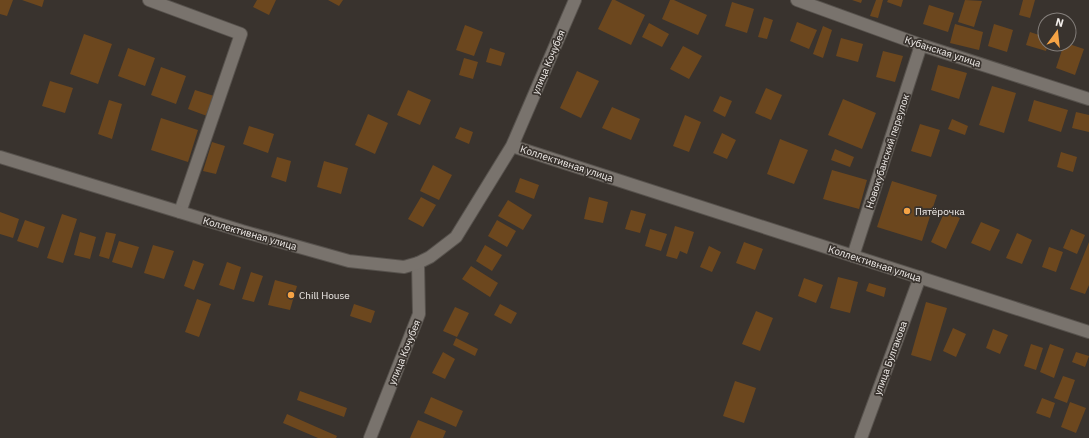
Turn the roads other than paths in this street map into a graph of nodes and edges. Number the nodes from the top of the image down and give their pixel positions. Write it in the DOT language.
graph roads {
  1 [pos="149,0"];
  2 [pos="575,0"];
  3 [pos="798,0"];
  4 [pos="921,45"];
  5 [pos="1089,99"];
  6 [pos="512,146"];
  7 [pos="0,158"];
  8 [pos="180,212"];
  9 [pos="853,256"];
  10 [pos="418,263"];
  11 [pos="920,277"];
  12 [pos="1089,332"];
  13 [pos="370,438"];
  14 [pos="861,438"];
  1 -- 8 [label="street"];
  2 -- 6 [label="street, улица Кочубея"];
  3 -- 4 [label="street, Кубанская улица"];
  4 -- 5 [label="street, Кубанская улица"];
  4 -- 9 [label="street, Новокубанский переулок"];
  6 -- 9 [label="street, Коллективная улица"];
  6 -- 10 [label="street, Коллективная улица"];
  7 -- 8 [label="street, Коллективная улица"];
  8 -- 10 [label="street, Коллективная улица"];
  9 -- 11 [label="street, Коллективная улица"];
  10 -- 13 [label="street, улица Кочубея"];
  11 -- 12 [label="street, Коллективная улица"];
  11 -- 14 [label="street, улица Булгакова"];
}
